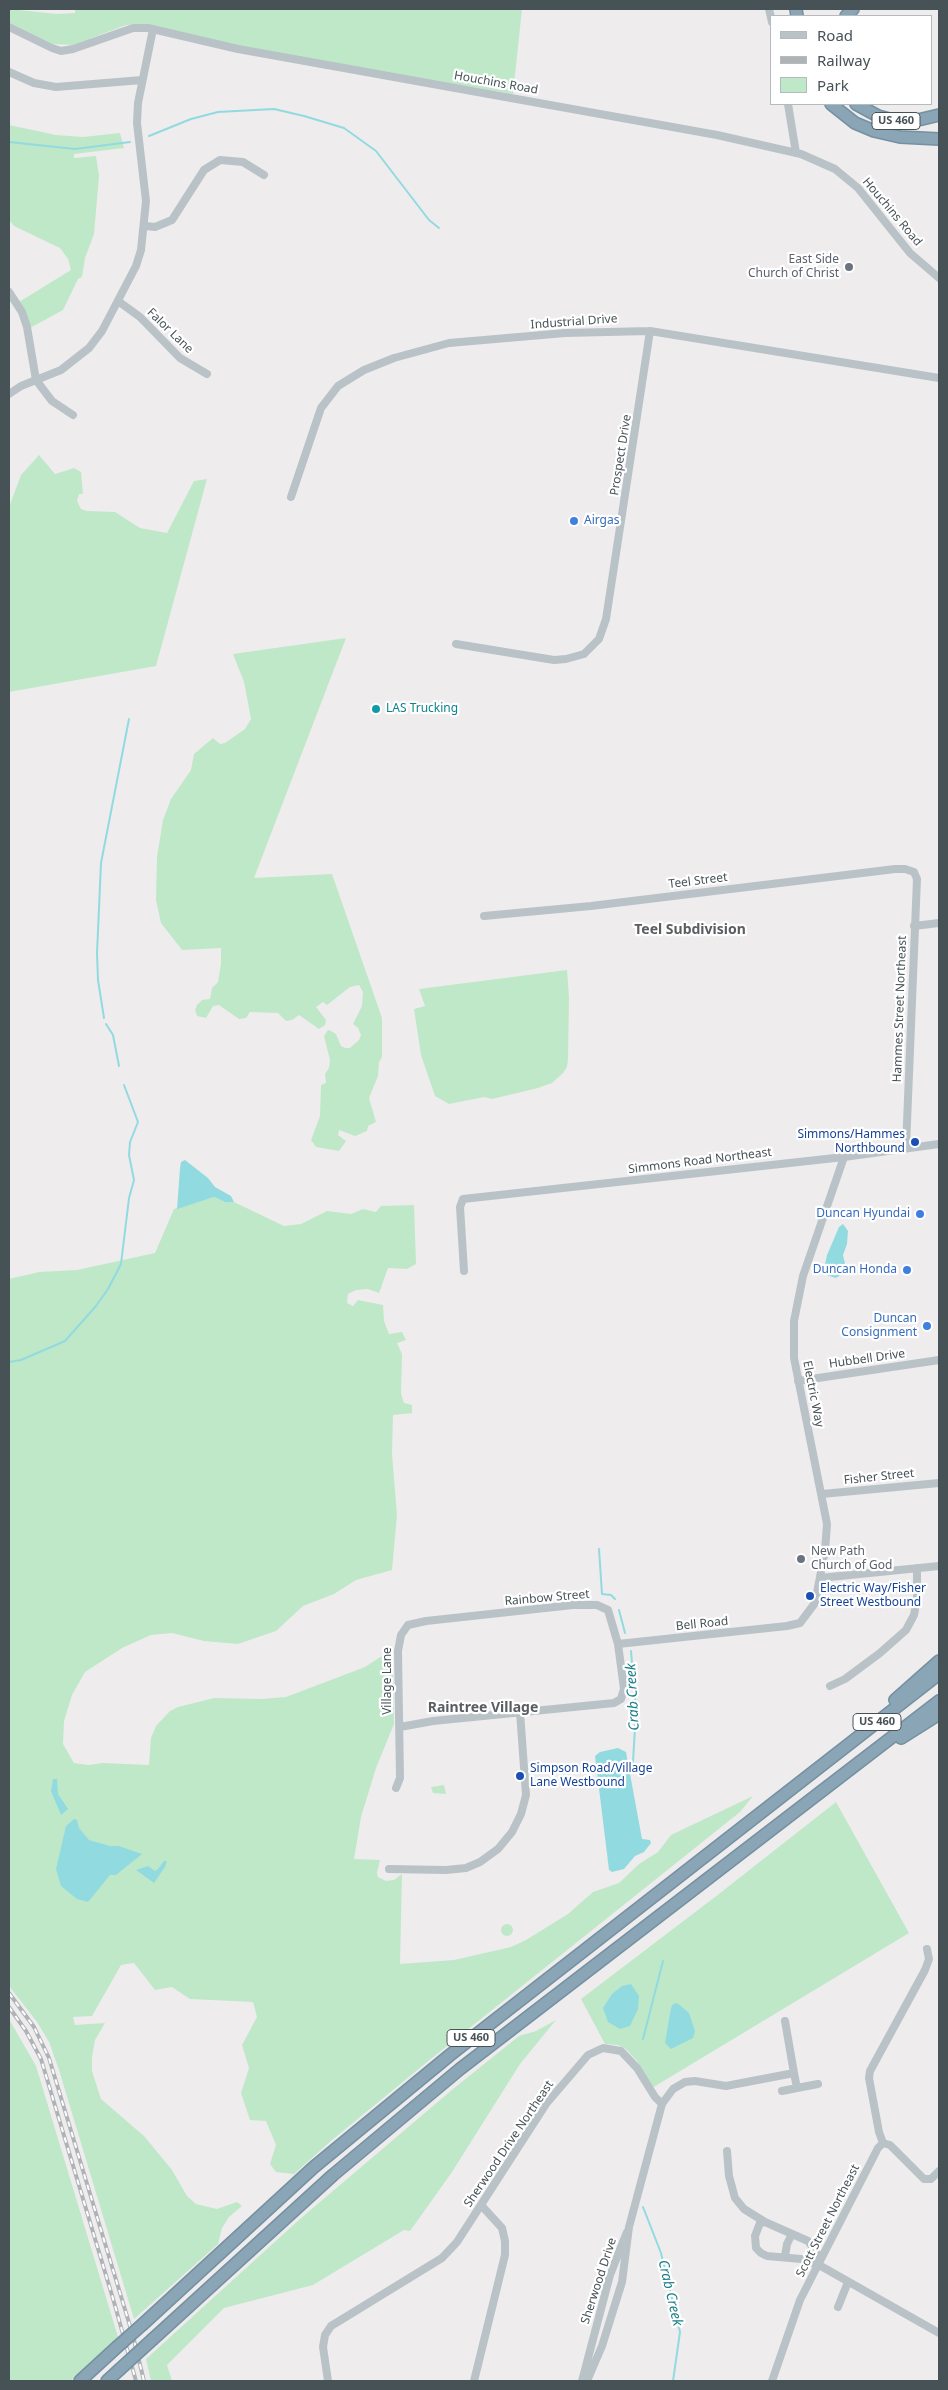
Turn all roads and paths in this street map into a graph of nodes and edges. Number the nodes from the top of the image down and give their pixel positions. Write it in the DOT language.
graph roads {
  1 [pos="9,27"];
  2 [pos="153,29"];
  3 [pos="9,72"];
  4 [pos="142,80"];
  5 [pos="788,105"];
  6 [pos="832,105"];
  7 [pos="858,105"];
  8 [pos="939,115"];
  9 [pos="939,139"];
  10 [pos="796,153"];
  11 [pos="264,175"];
  12 [pos="144,226"];
  13 [pos="939,278"];
  14 [pos="9,292"];
  15 [pos="118,300"];
  16 [pos="650,331"];
  17 [pos="207,374"];
  18 [pos="939,378"];
  19 [pos="36,380"];
  20 [pos="9,394"];
  21 [pos="73,415"];
  22 [pos="291,497"];
  23 [pos="456,644"];
  24 [pos="914,872"];
  25 [pos="484,916"];
  26 [pos="939,924"];
  27 [pos="914,926"];
  28 [pos="939,1144"];
  29 [pos="906,1147"];
  30 [pos="844,1157"];
  31 [pos="464,1271"];
  32 [pos="939,1360"];
  33 [pos="798,1380"];
  34 [pos="939,1482"];
  35 [pos="822,1494"];
  36 [pos="939,1566"];
  37 [pos="917,1568"];
  38 [pos="820,1578"];
  39 [pos="426,1621"];
  40 [pos="787,1626"];
  41 [pos="618,1644"];
  42 [pos="939,1661"];
  43 [pos="939,1674"];
  44 [pos="830,1686"];
  45 [pos="621,1699"];
  46 [pos="939,1701"];
  47 [pos="520,1712"];
  48 [pos="939,1714"];
  49 [pos="400,1727"];
  50 [pos="815,1770"];
  51 [pos="396,1788"];
  52 [pos="822,1790"];
  53 [pos="389,1869"];
  54 [pos="927,1949"];
  55 [pos="785,2021"];
  56 [pos="794,2074"];
  57 [pos="818,2084"];
  58 [pos="797,2088"];
  59 [pos="782,2091"];
  60 [pos="662,2104"];
  61 [pos="883,2143"];
  62 [pos="727,2151"];
  63 [pos="939,2171"];
  64 [pos="481,2205"];
  65 [pos="765,2222"];
  66 [pos="629,2228"];
  67 [pos="792,2234"];
  68 [pos="813,2247"];
  69 [pos="785,2256"];
  70 [pos="805,2261"];
  71 [pos="819,2265"];
  72 [pos="848,2282"];
  73 [pos="838,2307"];
  74 [pos="939,2333"];
  75 [pos="80,2381"];
  76 [pos="107,2381"];
  77 [pos="328,2381"];
  78 [pos="474,2381"];
  79 [pos="582,2381"];
  80 [pos="587,2381"];
  81 [pos="772,2381"];
  1 -- 2 [label="street, Houchins Road"];
  2 -- 4 [label="street"];
  2 -- 10 [label="street, Houchins Road"];
  3 -- 4 [label="street"];
  4 -- 12 [label="street"];
  5 -- 10 [label="street"];
  6 -- 9 [label="highway"];
  7 -- 8 [label="highway, US 460"];
  10 -- 13 [label="street, Houchins Road"];
  11 -- 12 [label="street"];
  12 -- 15 [label="street"];
  14 -- 19 [label="street"];
  15 -- 17 [label="street, Falor Lane"];
  15 -- 19 [label="street"];
  16 -- 18 [label="street, Industrial Drive"];
  16 -- 22 [label="street, Industrial Drive"];
  16 -- 23 [label="street, Prospect Drive"];
  19 -- 20 [label="street"];
  19 -- 21 [label="street"];
  24 -- 25 [label="street, Teel Street"];
  24 -- 27 [label="street, Hammes Street Northeast"];
  26 -- 27 [label="street"];
  27 -- 29 [label="street, Hammes Street Northeast"];
  28 -- 29 [label="street, Simmons Road Northeast"];
  29 -- 30 [label="street, Simmons Road Northeast"];
  30 -- 31 [label="street, Simmons Road Northeast"];
  30 -- 33 [label="street, Electric Way"];
  32 -- 33 [label="street, Hubbell Drive"];
  33 -- 35 [label="street, Electric Way"];
  34 -- 35 [label="street, Fisher Street"];
  35 -- 38 [label="street, Electric Way"];
  36 -- 37 [label="street"];
  37 -- 38 [label="street"];
  37 -- 44 [label="street"];
  38 -- 40 [label="street, Electric Way"];
  39 -- 41 [label="street, Rainbow Street"];
  39 -- 49 [label="street, Village Lane"];
  40 -- 41 [label="street, Bell Road"];
  41 -- 45 [label="street, Rainbow Street"];
  42 -- 50 [label="highway"];
  43 -- 50 [label="highway, US 460"];
  45 -- 47 [label="street, Village Lane"];
  46 -- 52 [label="highway, US 460"];
  47 -- 49 [label="street, Village Lane"];
  47 -- 53 [label="street"];
  48 -- 52 [label="highway"];
  49 -- 51 [label="street, Village Lane"];
  50 -- 75 [label="highway, US 460, bridge"];
  52 -- 76 [label="highway, US 460, bridge"];
  54 -- 61 [label="street"];
  55 -- 56 [label="street"];
  56 -- 58 [label="street"];
  56 -- 60 [label="street"];
  57 -- 58 [label="street"];
  58 -- 59 [label="street"];
  60 -- 64 [label="street, Sherwood Drive Northeast"];
  60 -- 66 [label="street"];
  61 -- 63 [label="street"];
  61 -- 71 [label="street, Scott Street Northeast"];
  62 -- 65 [label="street"];
  64 -- 77 [label="street, Sherwood Drive Northeast"];
  64 -- 78 [label="street"];
  65 -- 67 [label="street"];
  65 -- 69 [label="street"];
  66 -- 79 [label="street, Sherwood Drive"];
  66 -- 80 [label="street, Sherwood Drive"];
  67 -- 68 [label="street"];
  67 -- 69 [label="street"];
  68 -- 70 [label="street"];
  68 -- 71 [label="street"];
  69 -- 70 [label="street"];
  70 -- 71 [label="street"];
  71 -- 72 [label="street"];
  71 -- 81 [label="street, Scott Street Northeast"];
  72 -- 73 [label="street"];
  72 -- 74 [label="street"];
}
